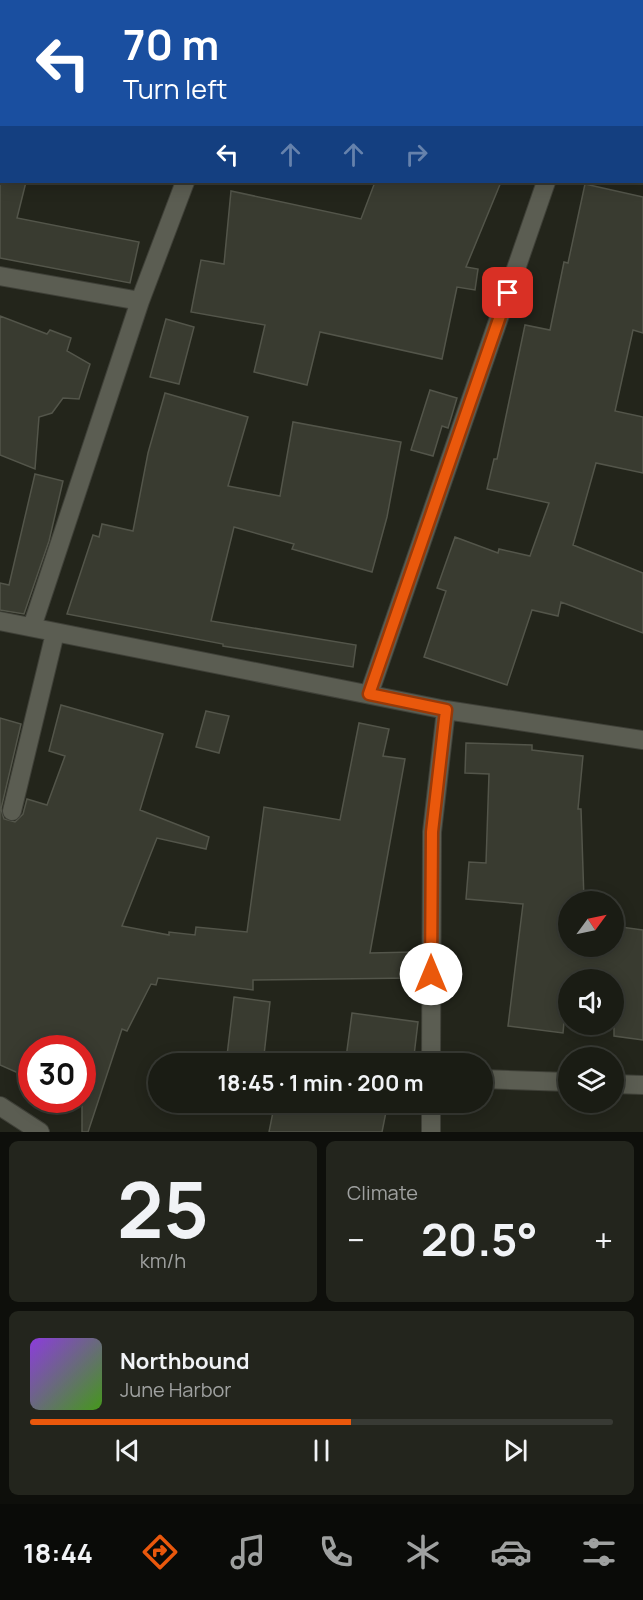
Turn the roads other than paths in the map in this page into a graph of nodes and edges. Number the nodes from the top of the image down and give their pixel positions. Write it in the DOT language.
graph roads {
  1 [pos="185,183"];
  2 [pos="546,183"];
  3 [pos="0,276"];
  4 [pos="140,302"];
  5 [pos="0,621"];
  6 [pos="32,627"];
  7 [pos="55,633"];
  8 [pos="369,694"];
  9 [pos="446,710"];
  10 [pos="643,740"];
  11 [pos="12,811"];
  12 [pos="430,1053"];
  13 [pos="493,1079"];
  14 [pos="558,1082"];
  15 [pos="624,1084"];
  16 [pos="643,1085"];
  17 [pos="0,1106"];
  18 [pos="431,1113"];
  19 [pos="40,1132"];
  20 [pos="431,1132"];
  1 -- 4 [label="street"];
  2 -- 8 [label="street"];
  3 -- 4 [label="street"];
  4 -- 6 [label="street"];
  5 -- 6 [label="street"];
  6 -- 7 [label="street"];
  7 -- 8 [label="street"];
  7 -- 11 [label="street"];
  8 -- 9 [label="street"];
  9 -- 10 [label="street"];
  9 -- 12 [label="street"];
  13 -- 14 [label="street"];
  15 -- 16 [label="street"];
  17 -- 19 [label="street"];
  18 -- 20 [label="street"];
}
